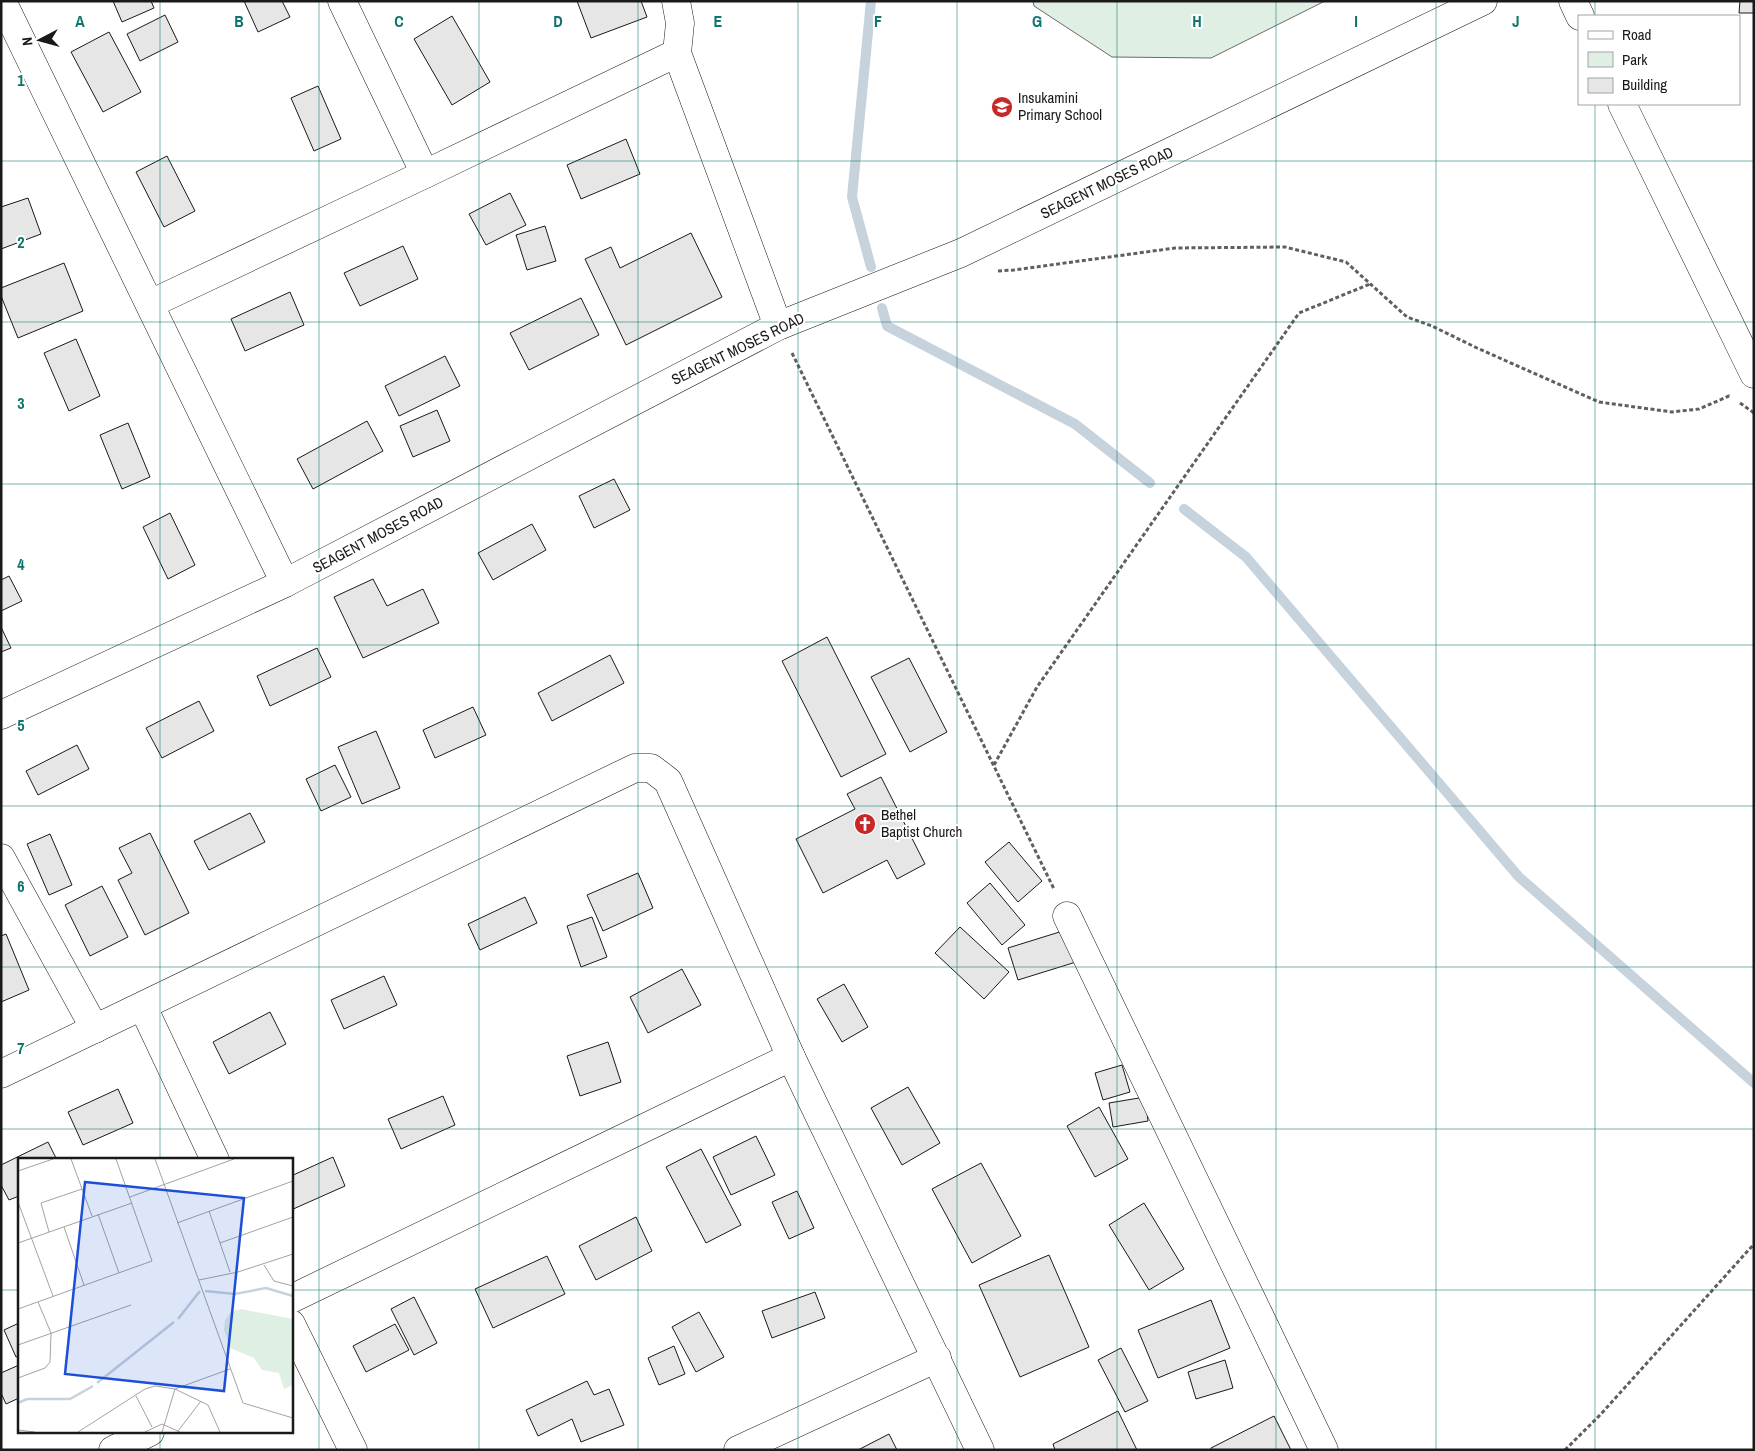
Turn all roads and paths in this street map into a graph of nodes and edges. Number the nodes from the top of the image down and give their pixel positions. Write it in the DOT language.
graph roads {
  1 [pos="2,1"];
  2 [pos="342,1"];
  3 [pos="676,1"];
  4 [pos="1483,1"];
  5 [pos="1572,1"];
  6 [pos="1579,15"];
  7 [pos="677,53"];
  8 [pos="1622,105"];
  9 [pos="425,174"];
  10 [pos="961,254"];
  11 [pos="1370,284"];
  12 [pos="150,304"];
  13 [pos="778,326"];
  14 [pos="1754,374"];
  15 [pos="1754,413"];
  16 [pos="285,583"];
  17 [pos="1,715"];
  18 [pos="994,766"];
  19 [pos="1,858"];
  20 [pos="1067,916"];
  21 [pos="143,1007"];
  22 [pos="94,1029"];
  23 [pos="791,1057"];
  24 [pos="1,1074"];
  25 [pos="214,1158"];
  26 [pos="1754,1244"];
  27 [pos="292,1299"];
  28 [pos="292,1329"];
  29 [pos="937,1358"];
  30 [pos="299,1362"];
  31 [pos="146,1434"];
  32 [pos="113,1450"];
  33 [pos="353,1450"];
  34 [pos="738,1450"];
  35 [pos="980,1450"];
  36 [pos="1324,1450"];
  37 [pos="1565,1450"];
  1 -- 12 [label="street"];
  2 -- 9 [label="street"];
  3 -- 7 [label="street"];
  4 -- 10 [label="street, SEAGENT MOSES ROAD"];
  5 -- 6 [label="street"];
  7 -- 9 [label="street"];
  7 -- 13 [label="street"];
  8 -- 14 [label="street"];
  9 -- 12 [label="street"];
  10 -- 11 [label="path"];
  10 -- 13 [label="street, SEAGENT MOSES ROAD"];
  11 -- 15 [label="path"];
  11 -- 18 [label="path"];
  12 -- 16 [label="street"];
  13 -- 16 [label="street, SEAGENT MOSES ROAD"];
  13 -- 18 [label="path"];
  16 -- 17 [label="street, SEAGENT MOSES ROAD"];
  18 -- 20 [label="path"];
  19 -- 22 [label="street"];
  20 -- 36 [label="street"];
  21 -- 22 [label="street"];
  21 -- 23 [label="street"];
  21 -- 25 [label="street"];
  22 -- 24 [label="street"];
  23 -- 27 [label="street"];
  23 -- 29 [label="street"];
  26 -- 37 [label="path"];
  28 -- 30 [label="street"];
  29 -- 34 [label="street"];
  29 -- 35 [label="street"];
  30 -- 33 [label="street"];
  31 -- 32 [label="street"];
}
